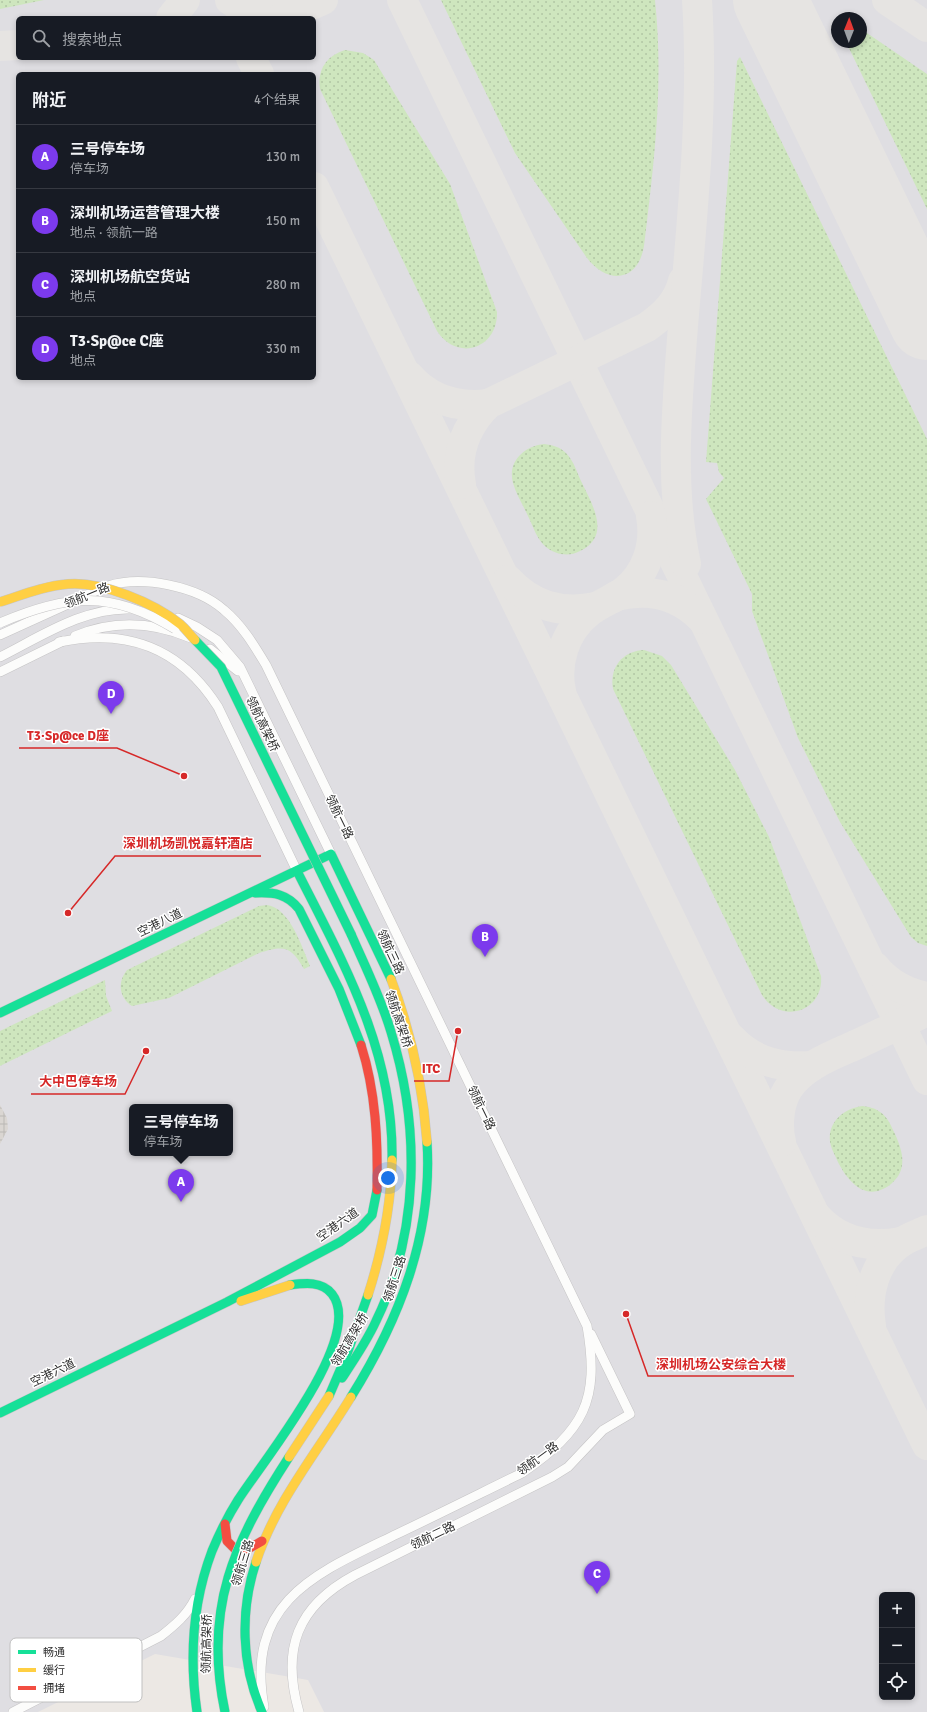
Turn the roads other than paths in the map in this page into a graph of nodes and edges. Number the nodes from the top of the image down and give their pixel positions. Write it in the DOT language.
graph roads {
  1 [pos="0,602"];
  2 [pos="0,623"];
  3 [pos="0,635"];
  4 [pos="59,642"];
  5 [pos="0,657"];
  6 [pos="221,667"];
  7 [pos="0,672"];
  8 [pos="254,693"];
  9 [pos="331,854"];
  10 [pos="297,870"];
  11 [pos="248,894"];
  12 [pos="0,1013"];
  13 [pos="223,1305"];
  14 [pos="586,1326"];
  15 [pos="311,1391"];
  16 [pos="329,1396"];
  17 [pos="303,1403"];
  18 [pos="344,1409"];
  19 [pos="0,1412"];
  20 [pos="336,1421"];
  21 [pos="225,1523"];
  22 [pos="263,1541"];
  23 [pos="197,1596"];
  24 [pos="142,1646"];
  25 [pos="294,1695"];
  26 [pos="32,1702"];
  27 [pos="13,1712"];
  28 [pos="197,1712"];
  29 [pos="225,1712"];
  30 [pos="262,1712"];
  31 [pos="265,1712"];
  32 [pos="299,1712"];
  33 [pos="306,1712"];
  1 -- 6 [label="main road, 领航高架桥, bridge"];
  2 -- 6 [label="street, bridge"];
  3 -- 14 [label="street, 领航一路"];
  4 -- 7 [label="street"];
  4 -- 8 [label="street"];
  4 -- 10 [label="street"];
  5 -- 8 [label="street"];
  6 -- 16 [label="main road, 领航高架桥, bridge"];
  8 -- 9 [label="street"];
  9 -- 10 [label="main road, 空港八道"];
  9 -- 18 [label="main road, 领航三路"];
  10 -- 11 [label="main road, 空港八道"];
  10 -- 16 [label="main road"];
  11 -- 12 [label="main road, 空港八道"];
  11 -- 13 [label="main road, 空港六道"];
  13 -- 15 [label="main road"];
  13 -- 19 [label="main road, 空港六道"];
  14 -- 25 [label="street, 领航二路"];
  14 -- 31 [label="street, 领航一路"];
  15 -- 17 [label="main road"];
  15 -- 18 [label="main road"];
  16 -- 29 [label="main road, 领航高架桥, bridge"];
  17 -- 20 [label="main road"];
  17 -- 21 [label="main road"];
  18 -- 20 [label="main road, 领航三路"];
  20 -- 22 [label="main road, 领航三路"];
  21 -- 22 [label="main road"];
  21 -- 23 [label="main road"];
  22 -- 30 [label="main road, 领航三路"];
  23 -- 24 [label="street"];
  23 -- 28 [label="main road"];
  25 -- 32 [label="street, 领航二路"];
  25 -- 33 [label="street, 领航二路"];
  26 -- 27 [label="street"];
}
